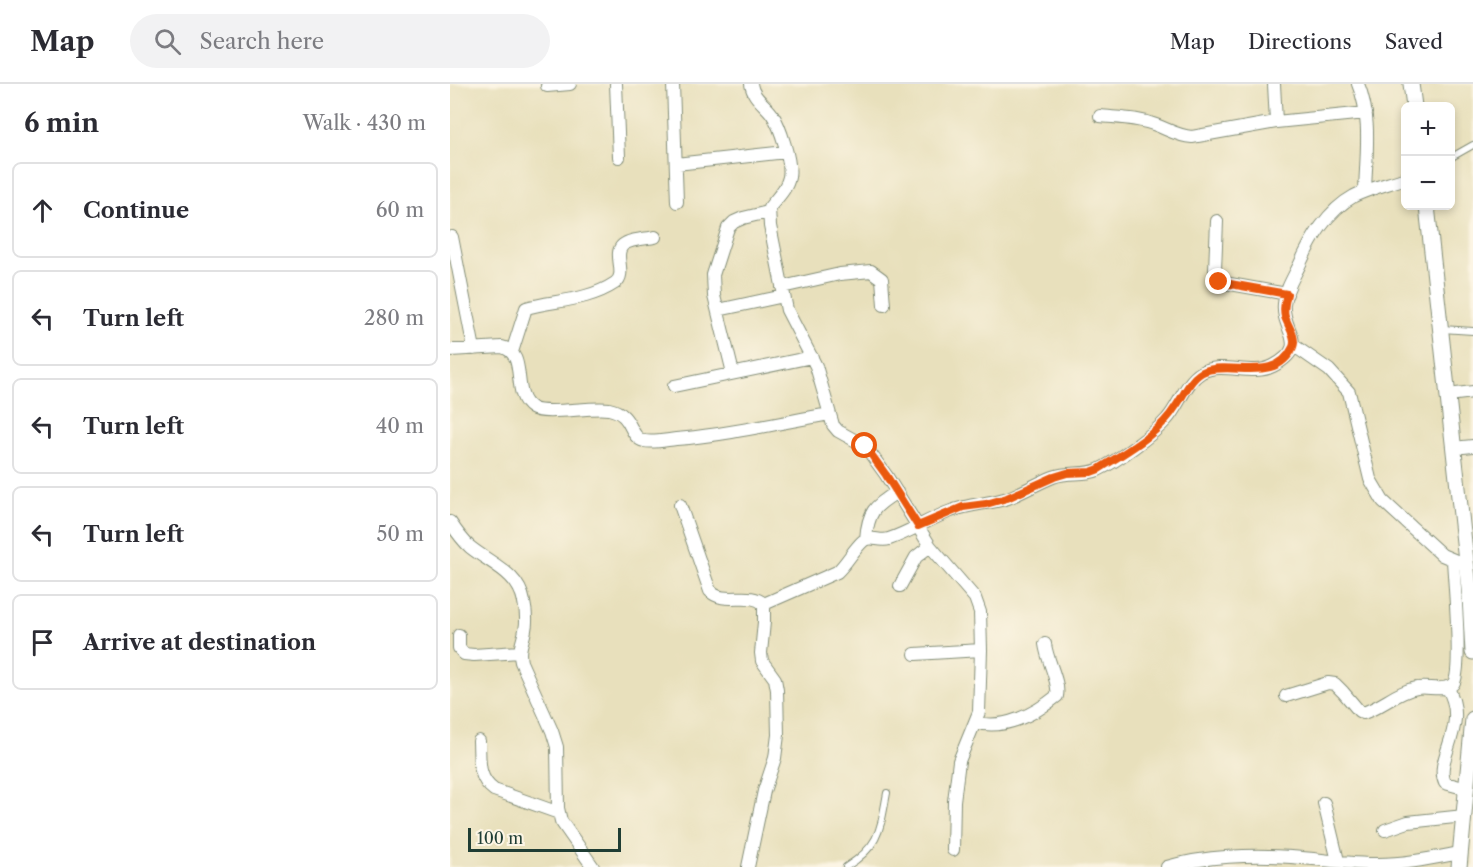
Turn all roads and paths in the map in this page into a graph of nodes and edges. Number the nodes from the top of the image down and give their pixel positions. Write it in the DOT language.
graph roads {
  1 [pos="570,84"];
  2 [pos="616,84"];
  3 [pos="673,84"];
  4 [pos="751,84"];
  5 [pos="1274,84"];
  6 [pos="1359,84"];
  7 [pos="1411,84"];
  8 [pos="547,86"];
  9 [pos="1413,102"];
  10 [pos="1366,113"];
  11 [pos="1100,116"];
  12 [pos="1276,122"];
  13 [pos="1473,146"];
  14 [pos="786,152"];
  15 [pos="1454,156"];
  16 [pos="619,157"];
  17 [pos="676,164"];
  18 [pos="1401,180"];
  19 [pos="1365,192"];
  20 [pos="677,202"];
  21 [pos="1427,210"];
  22 [pos="768,212"];
  23 [pos="1217,221"];
  24 [pos="452,237"];
  25 [pos="655,237"];
  26 [pos="783,292"];
  27 [pos="1287,294"];
  28 [pos="884,305"];
  29 [pos="718,310"];
  30 [pos="1441,329"];
  31 [pos="1473,331"];
  32 [pos="1293,345"];
  33 [pos="474,349"];
  34 [pos="450,350"];
  35 [pos="512,352"];
  36 [pos="812,357"];
  37 [pos="733,373"];
  38 [pos="674,386"];
  39 [pos="1473,392"];
  40 [pos="1448,395"];
  41 [pos="829,414"];
  42 [pos="1473,446"];
  43 [pos="1453,448"];
  44 [pos="897,492"];
  45 [pos="680,505"];
  46 [pos="450,522"];
  47 [pos="918,526"];
  48 [pos="866,539"];
  49 [pos="930,546"];
  50 [pos="1460,563"];
  51 [pos="900,586"];
  52 [pos="1471,597"];
  53 [pos="764,604"];
  54 [pos="459,635"];
  55 [pos="1045,644"];
  56 [pos="981,650"];
  57 [pos="519,652"];
  58 [pos="1473,652"];
  59 [pos="915,654"];
  60 [pos="1447,687"];
  61 [pos="1286,696"];
  62 [pos="1473,719"];
  63 [pos="975,722"];
  64 [pos="1473,738"];
  65 [pos="479,741"];
  66 [pos="1467,789"];
  67 [pos="887,793"];
  68 [pos="1324,803"];
  69 [pos="559,813"];
  70 [pos="1464,816"];
  71 [pos="1385,830"];
  72 [pos="953,850"];
  73 [pos="1460,860"];
  74 [pos="1338,861"];
  75 [pos="593,867"];
  76 [pos="748,867"];
  77 [pos="846,867"];
  78 [pos="1167,867"];
  1 -- 8 [label="street"];
  2 -- 16 [label="street"];
  3 -- 17 [label="street"];
  4 -- 14 [label="street"];
  5 -- 12 [label="street"];
  6 -- 10 [label="street"];
  7 -- 9 [label="street"];
  10 -- 12 [label="street"];
  10 -- 19 [label="street"];
  11 -- 12 [label="street"];
  13 -- 15 [label="lane"];
  14 -- 17 [label="street"];
  14 -- 22 [label="street"];
  17 -- 20 [label="street"];
  18 -- 19 [label="street"];
  19 -- 27 [label="street"];
  21 -- 30 [label="street"];
  22 -- 26 [label="street"];
  22 -- 29 [label="street"];
  23 -- 27 [label="street"];
  24 -- 33 [label="street"];
  25 -- 35 [label="street"];
  26 -- 28 [label="street"];
  26 -- 29 [label="street"];
  26 -- 36 [label="street"];
  27 -- 32 [label="street"];
  29 -- 37 [label="street"];
  30 -- 31 [label="lane"];
  30 -- 40 [label="street"];
  32 -- 47 [label="street"];
  32 -- 50 [label="street"];
  33 -- 34 [label="street"];
  33 -- 35 [label="street"];
  35 -- 41 [label="street"];
  36 -- 37 [label="street"];
  36 -- 41 [label="street"];
  37 -- 38 [label="street"];
  39 -- 40 [label="street"];
  40 -- 43 [label="street"];
  41 -- 44 [label="street"];
  42 -- 43 [label="street"];
  43 -- 50 [label="street"];
  44 -- 47 [label="street"];
  44 -- 48 [label="street"];
  45 -- 53 [label="street"];
  46 -- 57 [label="street"];
  47 -- 48 [label="street"];
  47 -- 49 [label="street"];
  48 -- 53 [label="street"];
  49 -- 51 [label="street"];
  49 -- 56 [label="street"];
  50 -- 52 [label="street"];
  50 -- 60 [label="street"];
  52 -- 58 [label="street"];
  53 -- 76 [label="street"];
  54 -- 57 [label="street"];
  55 -- 63 [label="street"];
  56 -- 59 [label="street"];
  56 -- 63 [label="street"];
  57 -- 69 [label="street"];
  60 -- 61 [label="street"];
  60 -- 66 [label="street"];
  62 -- 64 [label="street"];
  63 -- 72 [label="street"];
  64 -- 66 [label="street"];
  65 -- 69 [label="street"];
  66 -- 70 [label="street"];
  67 -- 77 [label="lane"];
  68 -- 74 [label="street"];
  69 -- 75 [label="street"];
  70 -- 71 [label="street"];
  70 -- 73 [label="street"];
  73 -- 74 [label="street"];
  74 -- 78 [label="street"];
}
